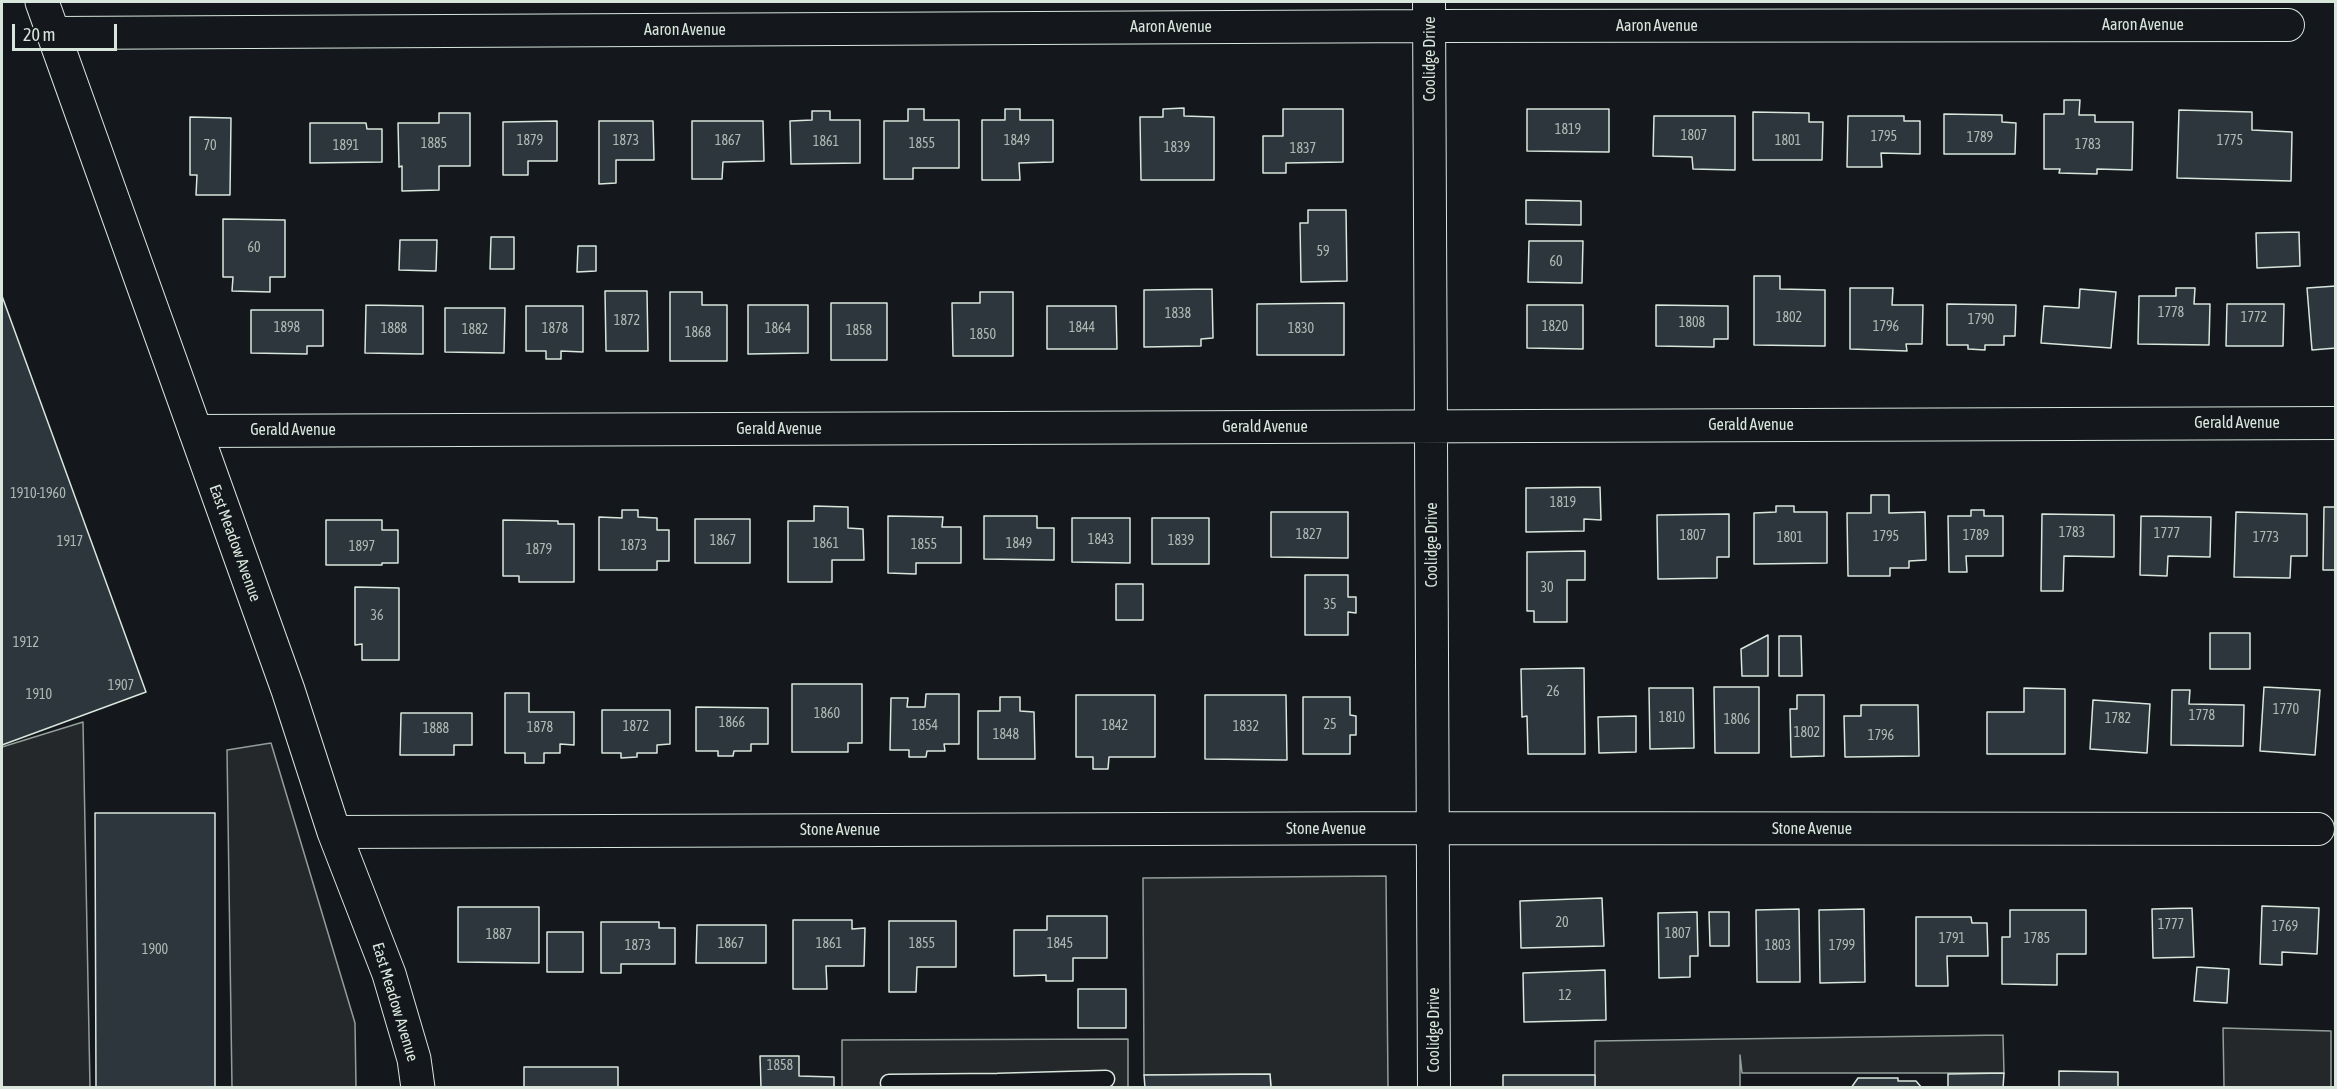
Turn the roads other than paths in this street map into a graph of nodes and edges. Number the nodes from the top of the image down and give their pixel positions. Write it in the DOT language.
graph roads {
  1 [pos="42,2"];
  2 [pos="1429,14"];
  3 [pos="2288,25"];
  4 [pos="54,33"];
  5 [pos="2336,423"];
  6 [pos="1431,427"];
  7 [pos="195,431"];
  8 [pos="1433,828"];
  9 [pos="2318,829"];
  10 [pos="334,832"];
  11 [pos="1106,1079"];
  12 [pos="889,1083"];
  13 [pos="998,1085"];
  14 [pos="418,1088"];
  15 [pos="1434,1088"];
  1 -- 4 [label="street, East Meadow Avenue"];
  2 -- 3 [label="street, Aaron Avenue"];
  2 -- 4 [label="street, Aaron Avenue"];
  2 -- 6 [label="street, Coolidge Drive"];
  4 -- 7 [label="street, East Meadow Avenue"];
  5 -- 6 [label="street, Gerald Avenue"];
  6 -- 7 [label="street, Gerald Avenue"];
  6 -- 8 [label="street, Coolidge Drive"];
  7 -- 10 [label="street, East Meadow Avenue"];
  8 -- 9 [label="street, Stone Avenue"];
  8 -- 10 [label="street, Stone Avenue"];
  8 -- 15 [label="street, Coolidge Drive"];
  10 -- 14 [label="street, East Meadow Avenue"];
  11 -- 13 [label="lane"];
  12 -- 13 [label="lane"];
}
